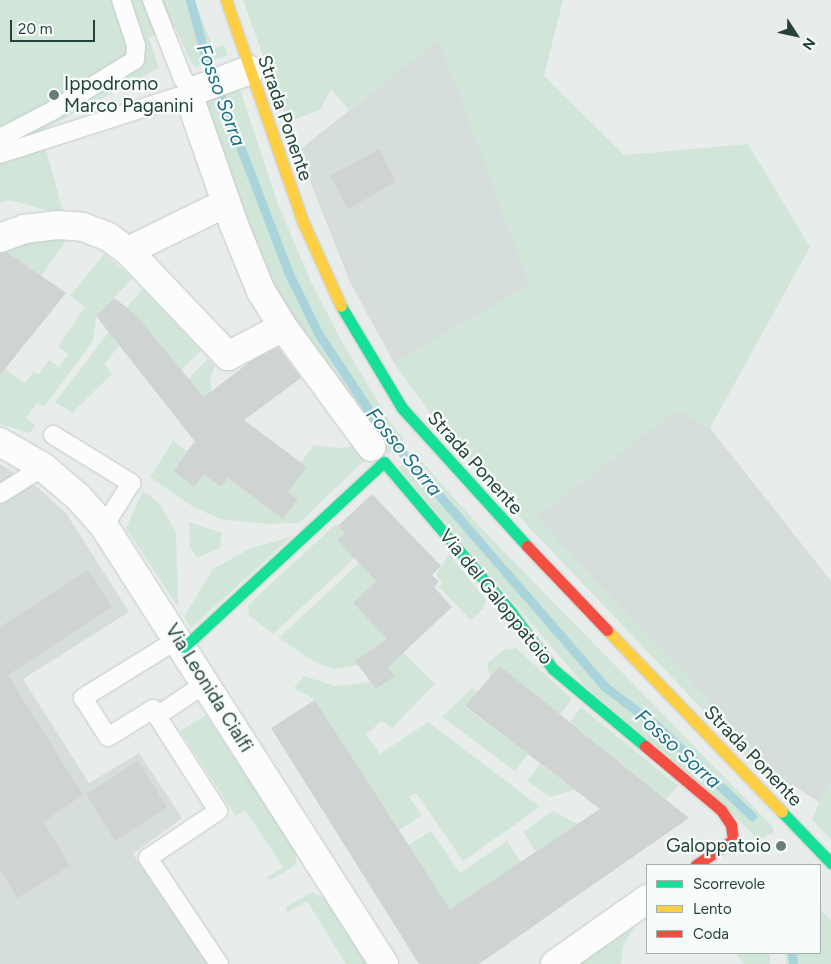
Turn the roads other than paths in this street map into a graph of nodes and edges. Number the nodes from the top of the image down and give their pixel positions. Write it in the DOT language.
graph roads {
  1 [pos="121,0"];
  2 [pos="152,0"];
  3 [pos="226,0"];
  4 [pos="242,73"];
  5 [pos="198,90"];
  6 [pos="0,138"];
  7 [pos="0,154"];
  8 [pos="226,203"];
  9 [pos="0,238"];
  10 [pos="128,250"];
  11 [pos="283,327"];
  12 [pos="53,435"];
  13 [pos="0,442"];
  14 [pos="371,447"];
  15 [pos="43,467"];
  16 [pos="0,494"];
  17 [pos="104,526"];
  18 [pos="181,643"];
  19 [pos="206,683"];
  20 [pos="157,716"];
  21 [pos="831,863"];
  22 [pos="697,864"];
  23 [pos="646,901"];
  24 [pos="218,964"];
  25 [pos="384,964"];
  26 [pos="555,964"];
  1 -- 6 [label="lane"];
  2 -- 5 [label="lane"];
  3 -- 4 [label="main road, Strada Ponente"];
  4 -- 5 [label="street"];
  4 -- 21 [label="main road, Strada Ponente"];
  5 -- 7 [label="lane"];
  5 -- 8 [label="street"];
  8 -- 10 [label="street"];
  8 -- 11 [label="street"];
  9 -- 10 [label="street"];
  10 -- 11 [label="street"];
  11 -- 14 [label="street"];
  12 -- 17 [label="lane"];
  13 -- 15 [label="street, Via Leonida Cialfi"];
  15 -- 16 [label="lane"];
  15 -- 17 [label="street, Via Leonida Cialfi"];
  17 -- 18 [label="street, Via Leonida Cialfi"];
  18 -- 19 [label="street, Via Leonida Cialfi"];
  18 -- 20 [label="lane"];
  18 -- 22 [label="main road, Via del Galoppatoio"];
  19 -- 20 [label="lane"];
  19 -- 25 [label="street, Via Leonida Cialfi"];
  20 -- 24 [label="lane"];
  23 -- 26 [label="street"];
}
